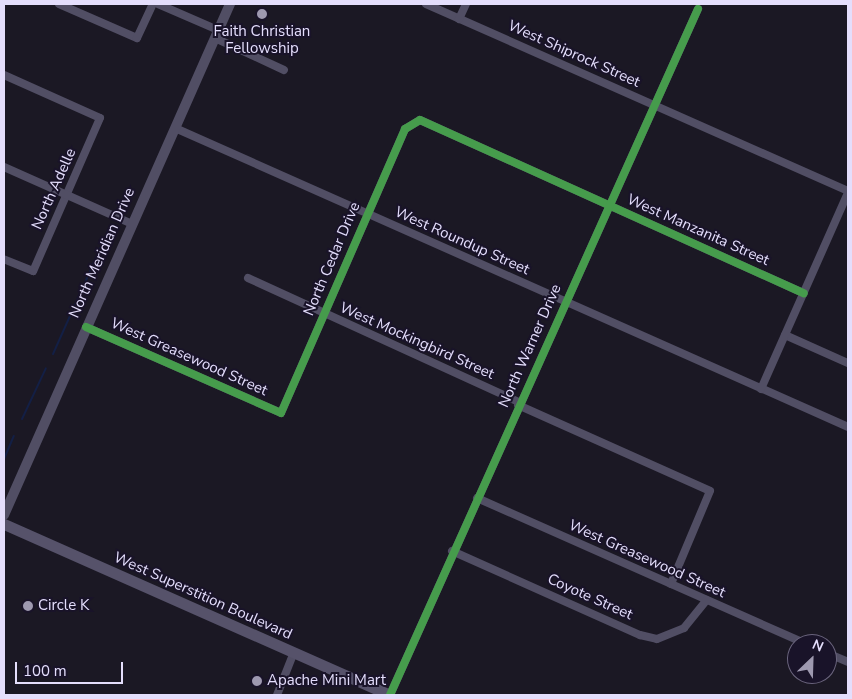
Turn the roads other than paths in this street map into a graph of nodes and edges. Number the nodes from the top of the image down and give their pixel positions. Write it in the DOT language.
graph roads {
  1 [pos="59,4"];
  2 [pos="153,4"];
  3 [pos="158,4"];
  4 [pos="230,4"];
  5 [pos="426,4"];
  6 [pos="466,4"];
  7 [pos="698,8"];
  8 [pos="459,19"];
  9 [pos="217,34"];
  10 [pos="284,70"];
  11 [pos="4,75"];
  12 [pos="653,104"];
  13 [pos="415,121"];
  14 [pos="175,128"];
  15 [pos="4,167"];
  16 [pos="848,192"];
  17 [pos="67,195"];
  18 [pos="608,204"];
  19 [pos="366,213"];
  20 [pos="132,224"];
  21 [pos="4,259"];
  22 [pos="248,278"];
  23 [pos="804,293"];
  24 [pos="564,301"];
  25 [pos="323,313"];
  26 [pos="86,327"];
  27 [pos="785,335"];
  28 [pos="848,364"];
  29 [pos="761,389"];
  30 [pos="519,404"];
  31 [pos="280,413"];
  32 [pos="848,427"];
  33 [pos="477,498"];
  34 [pos="4,515"];
  35 [pos="4,524"];
  36 [pos="452,551"];
  37 [pos="671,584"];
  38 [pos="707,600"];
  39 [pos="787,636"];
  40 [pos="294,652"];
  41 [pos="277,695"];
  42 [pos="389,695"];
  1 -- 2 [label="street"];
  3 -- 9 [label="street"];
  4 -- 9 [label="street, North Meridian Drive"];
  5 -- 8 [label="street, West Shiprock Street"];
  6 -- 8 [label="street"];
  7 -- 12 [label="street, North Warner Drive"];
  8 -- 12 [label="street, West Shiprock Street"];
  9 -- 10 [label="street"];
  9 -- 14 [label="street, North Meridian Drive"];
  11 -- 17 [label="street, North Adelle"];
  12 -- 16 [label="street, West Shiprock Street"];
  12 -- 18 [label="street, North Warner Drive"];
  13 -- 18 [label="street, West Manzanita Street"];
  13 -- 19 [label="street, North Cedar Drive"];
  14 -- 19 [label="street, West Roundup Street"];
  14 -- 20 [label="street, North Meridian Drive"];
  15 -- 17 [label="street"];
  16 -- 23 [label="street"];
  17 -- 20 [label="street"];
  17 -- 21 [label="street, North Adelle"];
  18 -- 23 [label="street, West Manzanita Street"];
  18 -- 24 [label="street, North Warner Drive"];
  19 -- 24 [label="street, West Roundup Street"];
  19 -- 25 [label="street, North Cedar Drive"];
  20 -- 26 [label="street, North Meridian Drive"];
  22 -- 25 [label="street, West Mockingbird Street"];
  23 -- 27 [label="street"];
  24 -- 29 [label="street, West Roundup Street"];
  24 -- 30 [label="street, North Warner Drive"];
  25 -- 30 [label="street, West Mockingbird Street"];
  25 -- 31 [label="street, North Cedar Drive"];
  26 -- 31 [label="street, West Greasewood Street"];
  26 -- 34 [label="street, North Meridian Drive"];
  27 -- 28 [label="street"];
  27 -- 29 [label="street"];
  29 -- 32 [label="street, West Roundup Street"];
  30 -- 33 [label="street, North Warner Drive"];
  30 -- 37 [label="street, West Mockingbird Street"];
  33 -- 36 [label="street, North Warner Drive"];
  33 -- 37 [label="street, West Greasewood Street"];
  35 -- 40 [label="main road, West Superstition Boulevard"];
  36 -- 38 [label="street, Coyote Street"];
  36 -- 42 [label="street, North Warner Drive"];
  37 -- 38 [label="street, West Greasewood Street"];
  38 -- 39 [label="street, West Greasewood Street"];
  40 -- 41 [label="street"];
  40 -- 42 [label="main road, West Superstition Boulevard"];
}
